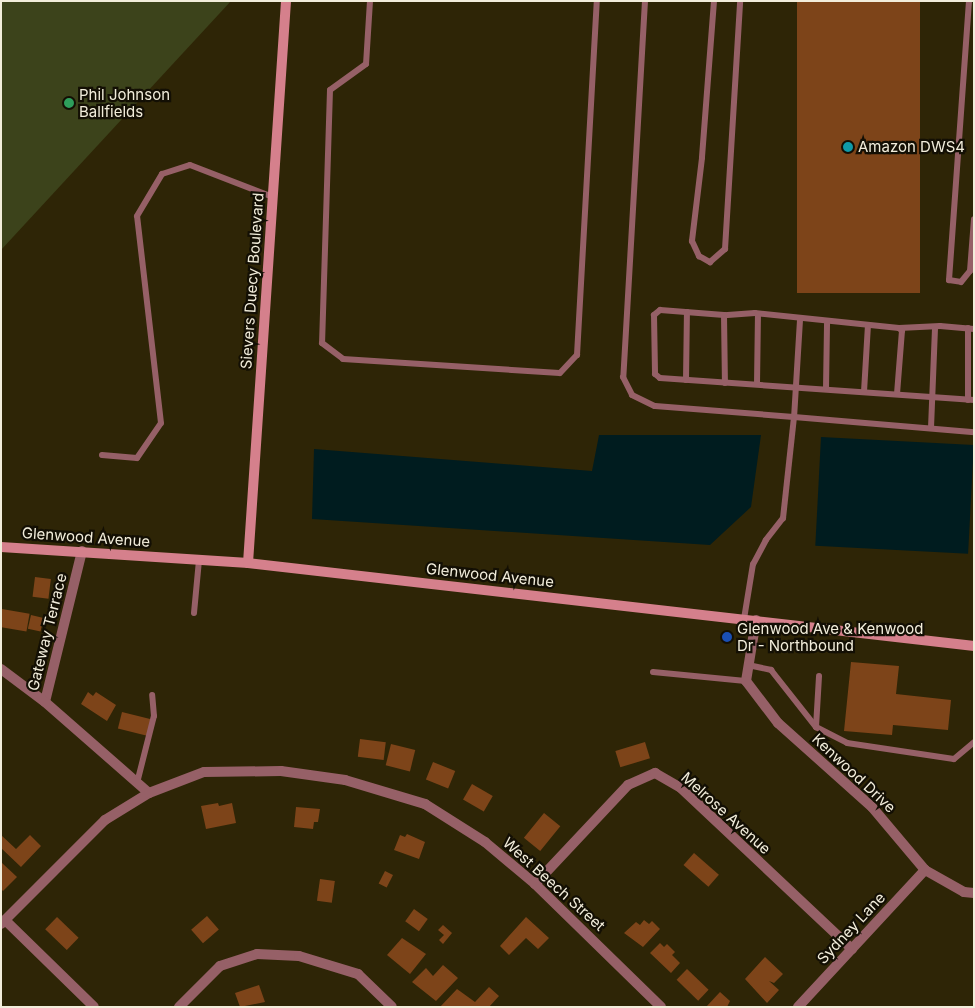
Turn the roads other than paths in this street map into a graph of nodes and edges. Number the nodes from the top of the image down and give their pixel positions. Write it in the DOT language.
graph roads {
  1 [pos="286,1"];
  2 [pos="370,1"];
  3 [pos="596,1"];
  4 [pos="645,1"];
  5 [pos="714,1"];
  6 [pos="740,1"];
  7 [pos="969,1"];
  8 [pos="273,197"];
  9 [pos="974,219"];
  10 [pos="687,312"];
  11 [pos="758,314"];
  12 [pos="724,315"];
  13 [pos="800,320"];
  14 [pos="827,322"];
  15 [pos="868,325"];
  16 [pos="899,328"];
  17 [pos="935,328"];
  18 [pos="971,329"];
  19 [pos="686,380"];
  20 [pos="725,383"];
  21 [pos="757,384"];
  22 [pos="794,386"];
  23 [pos="826,389"];
  24 [pos="864,392"];
  25 [pos="897,394"];
  26 [pos="933,397"];
  27 [pos="971,400"];
  28 [pos="794,417"];
  29 [pos="931,428"];
  30 [pos="974,432"];
  31 [pos="102,454"];
  32 [pos="1,547"];
  33 [pos="82,552"];
  34 [pos="199,560"];
  35 [pos="248,564"];
  36 [pos="194,613"];
  37 [pos="744,619"];
  38 [pos="756,620"];
  39 [pos="974,646"];
  40 [pos="748,665"];
  41 [pos="1,669"];
  42 [pos="654,672"];
  43 [pos="819,676"];
  44 [pos="746,681"];
  45 [pos="152,695"];
  46 [pos="45,702"];
  47 [pos="816,727"];
  48 [pos="974,742"];
  49 [pos="137,783"];
  50 [pos="148,792"];
  51 [pos="925,870"];
  52 [pos="535,884"];
  53 [pos="974,893"];
  54 [pos="3,922"];
  55 [pos="852,949"];
  56 [pos="94,1007"];
  57 [pos="179,1007"];
  58 [pos="392,1007"];
  59 [pos="661,1007"];
  60 [pos="798,1007"];
  1 -- 8 [label="street, Sievers Duecy Boulevard"];
  2 -- 3 [label="lane"];
  4 -- 28 [label="lane"];
  5 -- 6 [label="lane"];
  7 -- 9 [label="lane"];
  8 -- 31 [label="lane"];
  8 -- 35 [label="street, Sievers Duecy Boulevard"];
  10 -- 12 [label="lane"];
  10 -- 19 [label="lane"];
  10 -- 19 [label="lane"];
  11 -- 12 [label="lane"];
  11 -- 13 [label="lane"];
  11 -- 21 [label="lane"];
  12 -- 20 [label="lane"];
  13 -- 14 [label="lane"];
  13 -- 22 [label="lane"];
  14 -- 15 [label="lane"];
  14 -- 23 [label="lane"];
  15 -- 16 [label="lane"];
  15 -- 24 [label="lane"];
  16 -- 17 [label="lane"];
  16 -- 25 [label="lane"];
  17 -- 18 [label="lane"];
  17 -- 26 [label="lane"];
  18 -- 27 [label="lane"];
  19 -- 20 [label="lane"];
  20 -- 21 [label="lane"];
  21 -- 22 [label="lane"];
  22 -- 23 [label="lane"];
  22 -- 28 [label="lane"];
  23 -- 24 [label="lane"];
  24 -- 25 [label="lane"];
  25 -- 26 [label="lane"];
  26 -- 27 [label="lane"];
  26 -- 29 [label="lane"];
  28 -- 29 [label="lane"];
  28 -- 37 [label="lane"];
  29 -- 30 [label="lane"];
  32 -- 33 [label="street, Glenwood Avenue"];
  33 -- 34 [label="street, Glenwood Avenue"];
  33 -- 46 [label="street, Gateway Terrace"];
  34 -- 35 [label="street, Glenwood Avenue"];
  34 -- 36 [label="lane"];
  35 -- 37 [label="street, Glenwood Avenue"];
  37 -- 38 [label="street, Glenwood Avenue"];
  38 -- 39 [label="street, Glenwood Avenue"];
  38 -- 40 [label="street"];
  40 -- 44 [label="street"];
  40 -- 47 [label="lane"];
  41 -- 46 [label="street"];
  42 -- 44 [label="lane"];
  43 -- 47 [label="lane"];
  44 -- 51 [label="street, Kenwood Drive"];
  45 -- 49 [label="lane"];
  46 -- 49 [label="street, Gateway Terrace"];
  47 -- 48 [label="lane"];
  49 -- 50 [label="street, Gateway Terrace"];
  50 -- 52 [label="street, West Beech Street"];
  50 -- 54 [label="street, West Beech Street"];
  51 -- 53 [label="street, Kenwood Drive"];
  51 -- 55 [label="street, Sydney Lane"];
  52 -- 55 [label="street, Melrose Avenue"];
  52 -- 59 [label="street, West Beech Street"];
  54 -- 56 [label="street"];
  55 -- 60 [label="street, Sydney Lane"];
  57 -- 58 [label="street"];
}
